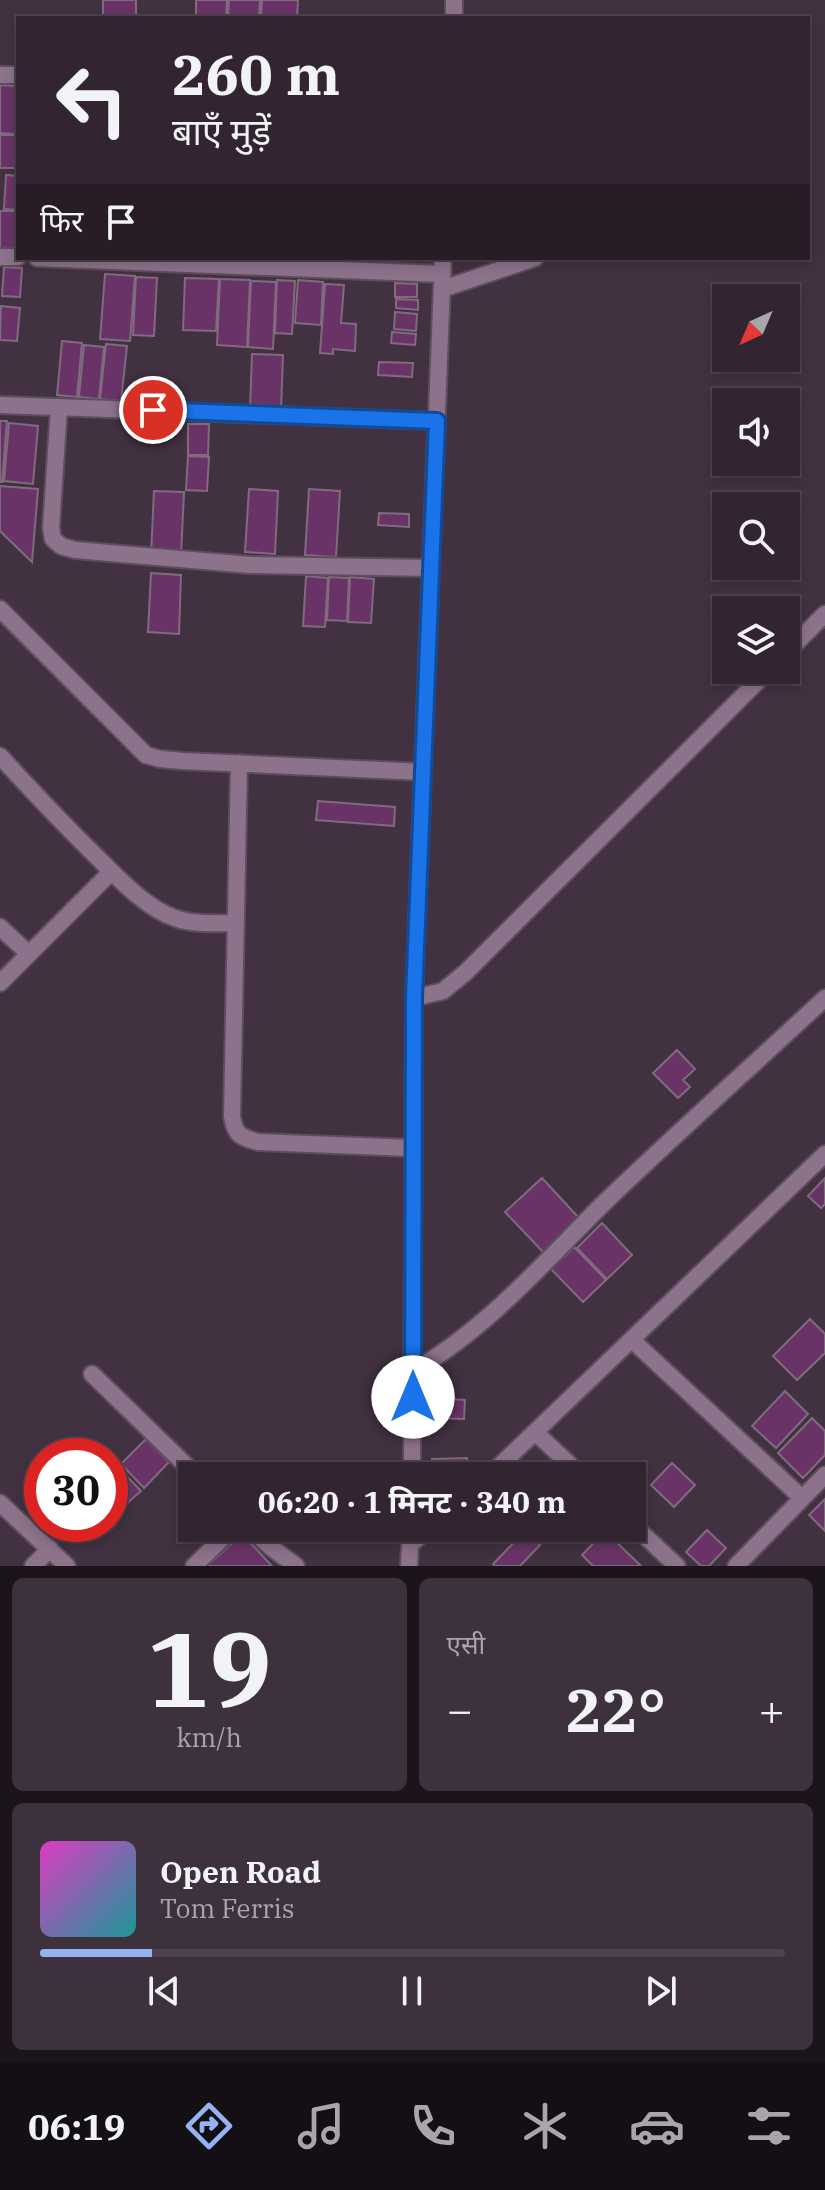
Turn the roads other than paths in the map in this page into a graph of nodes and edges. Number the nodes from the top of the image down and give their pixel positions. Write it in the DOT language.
graph roads {
  1 [pos="114,260"];
  2 [pos="523,260"];
  3 [pos="299,263"];
  4 [pos="442,274"];
  5 [pos="0,405"];
  6 [pos="59,407"];
  7 [pos="437,421"];
  8 [pos="431,568"];
  9 [pos="0,609"];
  10 [pos="825,614"];
  11 [pos="800,639"];
  12 [pos="755,684"];
  13 [pos="0,756"];
  14 [pos="239,763"];
  15 [pos="423,772"];
  16 [pos="111,872"];
  17 [pos="236,923"];
  18 [pos="0,927"];
  19 [pos="29,954"];
  20 [pos="0,983"];
  21 [pos="414,998"];
  22 [pos="825,998"];
  23 [pos="412,1148"];
  24 [pos="825,1154"];
  25 [pos="632,1340"];
  26 [pos="413,1371"];
  27 [pos="92,1374"];
  28 [pos="535,1432"];
  29 [pos="183,1462"];
  30 [pos="412,1462"];
  31 [pos="504,1462"];
  32 [pos="567,1462"];
  33 [pos="825,1475"];
  34 [pos="802,1498"];
  35 [pos="0,1503"];
  36 [pos="646,1537"];
  37 [pos="219,1542"];
  38 [pos="265,1542"];
  39 [pos="411,1542"];
  40 [pos="50,1549"];
  41 [pos="33,1566"];
  42 [pos="67,1566"];
  43 [pos="194,1566"];
  44 [pos="296,1566"];
  45 [pos="409,1566"];
  46 [pos="677,1566"];
  47 [pos="736,1566"];
  1 -- 3 [label="street"];
  2 -- 4 [label="street"];
  3 -- 4 [label="street"];
  4 -- 7 [label="street"];
  5 -- 6 [label="street"];
  6 -- 7 [label="street"];
  6 -- 8 [label="street"];
  7 -- 8 [label="street"];
  8 -- 15 [label="street"];
  9 -- 14 [label="street"];
  10 -- 11 [label="street"];
  12 -- 21 [label="street"];
  13 -- 16 [label="street"];
  14 -- 15 [label="street"];
  14 -- 17 [label="street"];
  15 -- 21 [label="street"];
  16 -- 17 [label="street"];
  16 -- 19 [label="street"];
  17 -- 23 [label="street"];
  18 -- 19 [label="street"];
  19 -- 20 [label="street"];
  21 -- 23 [label="street"];
  22 -- 26 [label="street"];
  23 -- 26 [label="street"];
  24 -- 25 [label="street"];
  25 -- 28 [label="street"];
  25 -- 34 [label="street"];
  26 -- 30 [label="street"];
  27 -- 29 [label="street"];
  28 -- 31 [label="street"];
  28 -- 32 [label="street"];
  33 -- 34 [label="street"];
  34 -- 47 [label="street"];
  35 -- 40 [label="street"];
  36 -- 46 [label="street"];
  37 -- 43 [label="street"];
  38 -- 44 [label="street"];
  39 -- 45 [label="street"];
  40 -- 41 [label="street"];
  40 -- 42 [label="street"];
}
